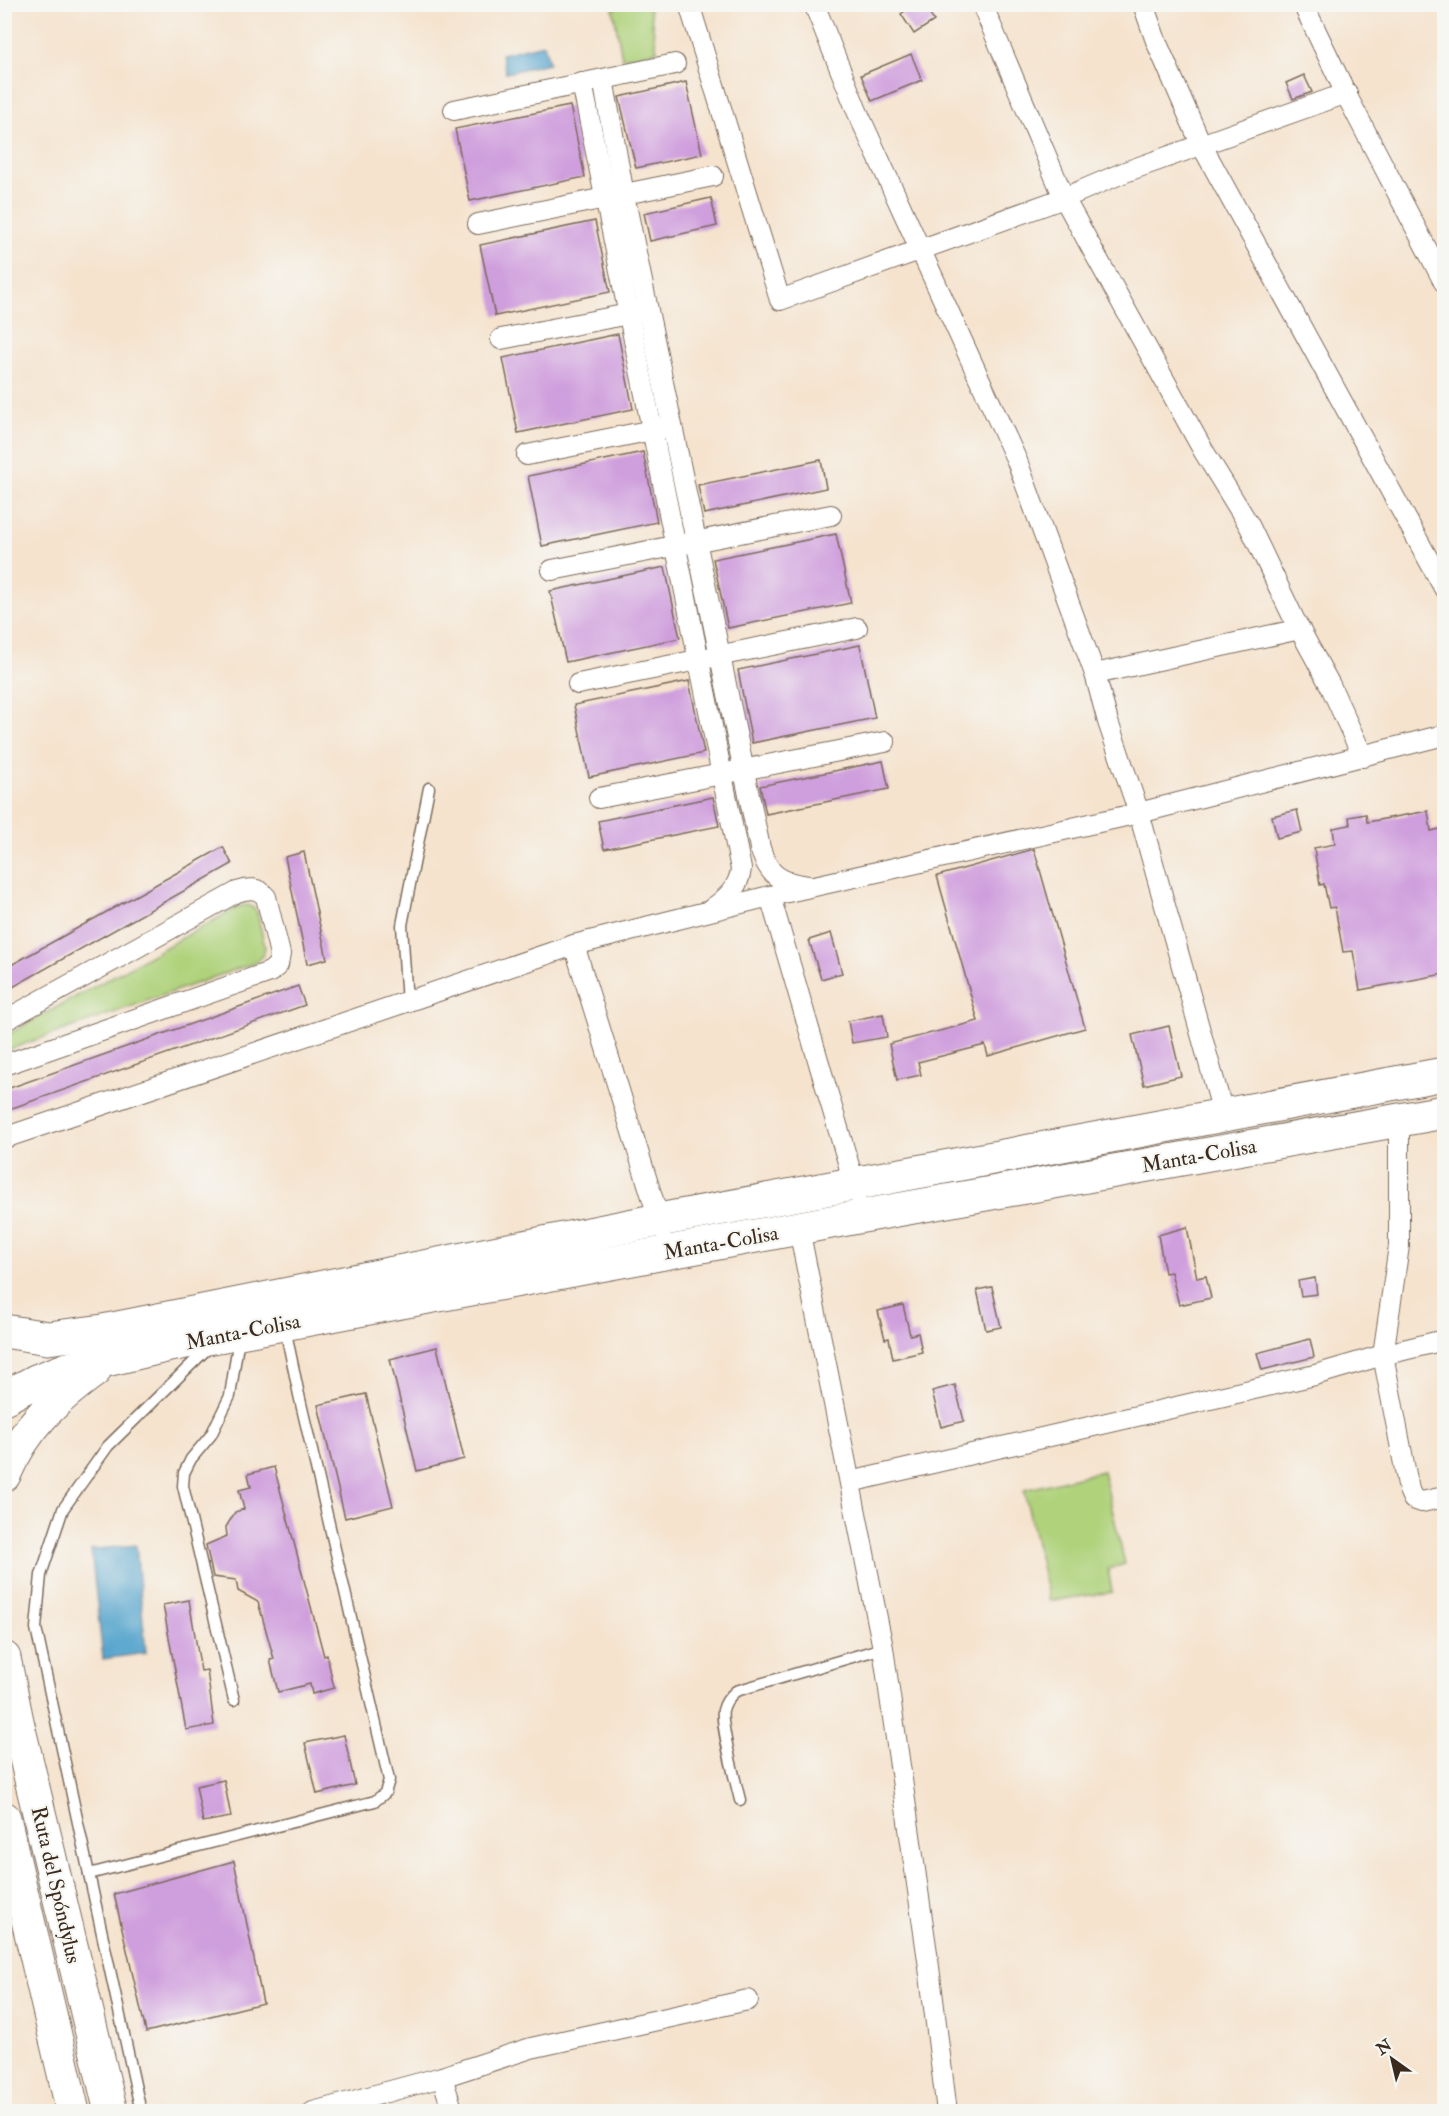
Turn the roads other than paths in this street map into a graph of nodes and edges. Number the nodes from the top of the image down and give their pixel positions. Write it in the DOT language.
graph roads {
  1 [pos="688,4"];
  2 [pos="814,4"];
  3 [pos="982,4"];
  4 [pos="1143,4"];
  5 [pos="1303,4"];
  6 [pos="675,64"];
  7 [pos="603,79"];
  8 [pos="582,83"];
  9 [pos="1347,93"];
  10 [pos="454,110"];
  11 [pos="1201,144"];
  12 [pos="713,176"];
  13 [pos="615,197"];
  14 [pos="1064,198"];
  15 [pos="478,224"];
  16 [pos="919,250"];
  17 [pos="1444,282"];
  18 [pos="638,312"];
  19 [pos="501,339"];
  20 [pos="672,426"];
  21 [pos="651,430"];
  22 [pos="527,455"];
  23 [pos="831,515"];
  24 [pos="697,541"];
  25 [pos="676,546"];
  26 [pos="552,570"];
  27 [pos="1444,588"];
  28 [pos="857,628"];
  29 [pos="1300,629"];
  30 [pos="720,656"];
  31 [pos="700,660"];
  32 [pos="1095,674"];
  33 [pos="578,684"];
  34 [pos="1444,735"];
  35 [pos="885,742"];
  36 [pos="1362,757"];
  37 [pos="744,770"];
  38 [pos="723,773"];
  39 [pos="429,788"];
  40 [pos="598,798"];
  41 [pos="1139,813"];
  42 [pos="759,843"];
  43 [pos="737,848"];
  44 [pos="812,887"];
  45 [pos="770,896"];
  46 [pos="708,912"];
  47 [pos="574,945"];
  48 [pos="407,1003"];
  49 [pos="4,1021"];
  50 [pos="4,1065"];
  51 [pos="1444,1074"];
  52 [pos="1444,1112"];
  53 [pos="1224,1116"];
  54 [pos="1399,1120"];
  55 [pos="4,1138"];
  56 [pos="854,1183"];
  57 [pos="863,1216"];
  58 [pos="659,1220"];
  59 [pos="799,1229"];
  60 [pos="669,1252"];
  61 [pos="284,1324"];
  62 [pos="4,1331"];
  63 [pos="230,1334"];
  64 [pos="1444,1340"];
  65 [pos="1383,1355"];
  66 [pos="110,1359"];
  67 [pos="4,1398"];
  68 [pos="4,1475"];
  69 [pos="850,1482"];
  70 [pos="1444,1497"];
  71 [pos="883,1648"];
  72 [pos="4,1658"];
  73 [pos="234,1700"];
  74 [pos="740,1800"];
  75 [pos="4,1818"];
  76 [pos="89,1874"];
  77 [pos="69,1939"];
  78 [pos="35,1949"];
  79 [pos="748,2000"];
  80 [pos="442,2077"];
  81 [pos="73,2112"];
  82 [pos="111,2112"];
  83 [pos="141,2112"];
  84 [pos="313,2112"];
  85 [pos="453,2112"];
  86 [pos="947,2112"];
  1 -- 16 [label="street"];
  2 -- 16 [label="street"];
  3 -- 14 [label="street"];
  4 -- 11 [label="street"];
  5 -- 9 [label="street"];
  6 -- 7 [label="street"];
  7 -- 8 [label="street"];
  7 -- 13 [label="street"];
  8 -- 10 [label="street"];
  8 -- 13 [label="street"];
  9 -- 11 [label="street"];
  9 -- 17 [label="street"];
  11 -- 14 [label="street"];
  11 -- 27 [label="street"];
  12 -- 13 [label="street"];
  13 -- 15 [label="street"];
  13 -- 18 [label="street"];
  14 -- 16 [label="street"];
  14 -- 29 [label="street"];
  16 -- 32 [label="street"];
  18 -- 19 [label="street"];
  18 -- 20 [label="street"];
  18 -- 21 [label="street"];
  20 -- 21 [label="street"];
  20 -- 24 [label="street"];
  21 -- 22 [label="street"];
  21 -- 25 [label="street"];
  23 -- 24 [label="street"];
  24 -- 25 [label="street"];
  24 -- 30 [label="street"];
  25 -- 26 [label="street"];
  25 -- 31 [label="street"];
  28 -- 30 [label="street"];
  29 -- 32 [label="street"];
  29 -- 36 [label="street"];
  30 -- 31 [label="street"];
  30 -- 37 [label="street"];
  31 -- 33 [label="street"];
  31 -- 38 [label="street"];
  32 -- 41 [label="street"];
  34 -- 36 [label="street"];
  35 -- 37 [label="street"];
  36 -- 41 [label="street"];
  37 -- 38 [label="street"];
  37 -- 42 [label="street"];
  38 -- 40 [label="street"];
  38 -- 43 [label="street"];
  39 -- 48 [label="lane"];
  41 -- 44 [label="street"];
  41 -- 53 [label="street"];
  42 -- 43 [label="street"];
  42 -- 44 [label="street"];
  43 -- 46 [label="street"];
  44 -- 45 [label="street"];
  45 -- 46 [label="street"];
  45 -- 56 [label="street"];
  46 -- 47 [label="street"];
  47 -- 48 [label="street"];
  47 -- 58 [label="street"];
  48 -- 55 [label="street"];
  49 -- 50 [label="street"];
  51 -- 53 [label="highway, Manta-Colisa"];
  52 -- 54 [label="highway, Manta-Colisa"];
  53 -- 56 [label="highway, Manta-Colisa"];
  54 -- 57 [label="highway, Manta-Colisa"];
  54 -- 65 [label="street"];
  56 -- 57 [label="street"];
  56 -- 58 [label="highway, Manta-Colisa"];
  57 -- 59 [label="highway, Manta-Colisa"];
  58 -- 60 [label="street"];
  58 -- 62 [label="highway, Manta-Colisa"];
  59 -- 60 [label="highway, Manta-Colisa"];
  59 -- 69 [label="street"];
  60 -- 61 [label="highway, Manta-Colisa"];
  61 -- 63 [label="highway, Manta-Colisa"];
  61 -- 76 [label="lane"];
  63 -- 66 [label="highway, Manta-Colisa"];
  63 -- 73 [label="lane"];
  63 -- 76 [label="lane"];
  64 -- 65 [label="street"];
  65 -- 69 [label="street"];
  65 -- 70 [label="street"];
  66 -- 67 [label="highway, Manta-Colisa"];
  66 -- 68 [label="highway"];
  69 -- 71 [label="street"];
  71 -- 74 [label="lane"];
  71 -- 86 [label="street"];
  72 -- 77 [label="highway, Ruta del Spóndylus"];
  75 -- 78 [label="highway, Ruta del Spóndylus"];
  76 -- 83 [label="lane"];
  77 -- 78 [label="highway"];
  77 -- 82 [label="highway, Ruta del Spóndylus"];
  78 -- 81 [label="highway, Ruta del Spóndylus"];
  79 -- 80 [label="street"];
  80 -- 84 [label="street"];
  80 -- 85 [label="street"];
}
